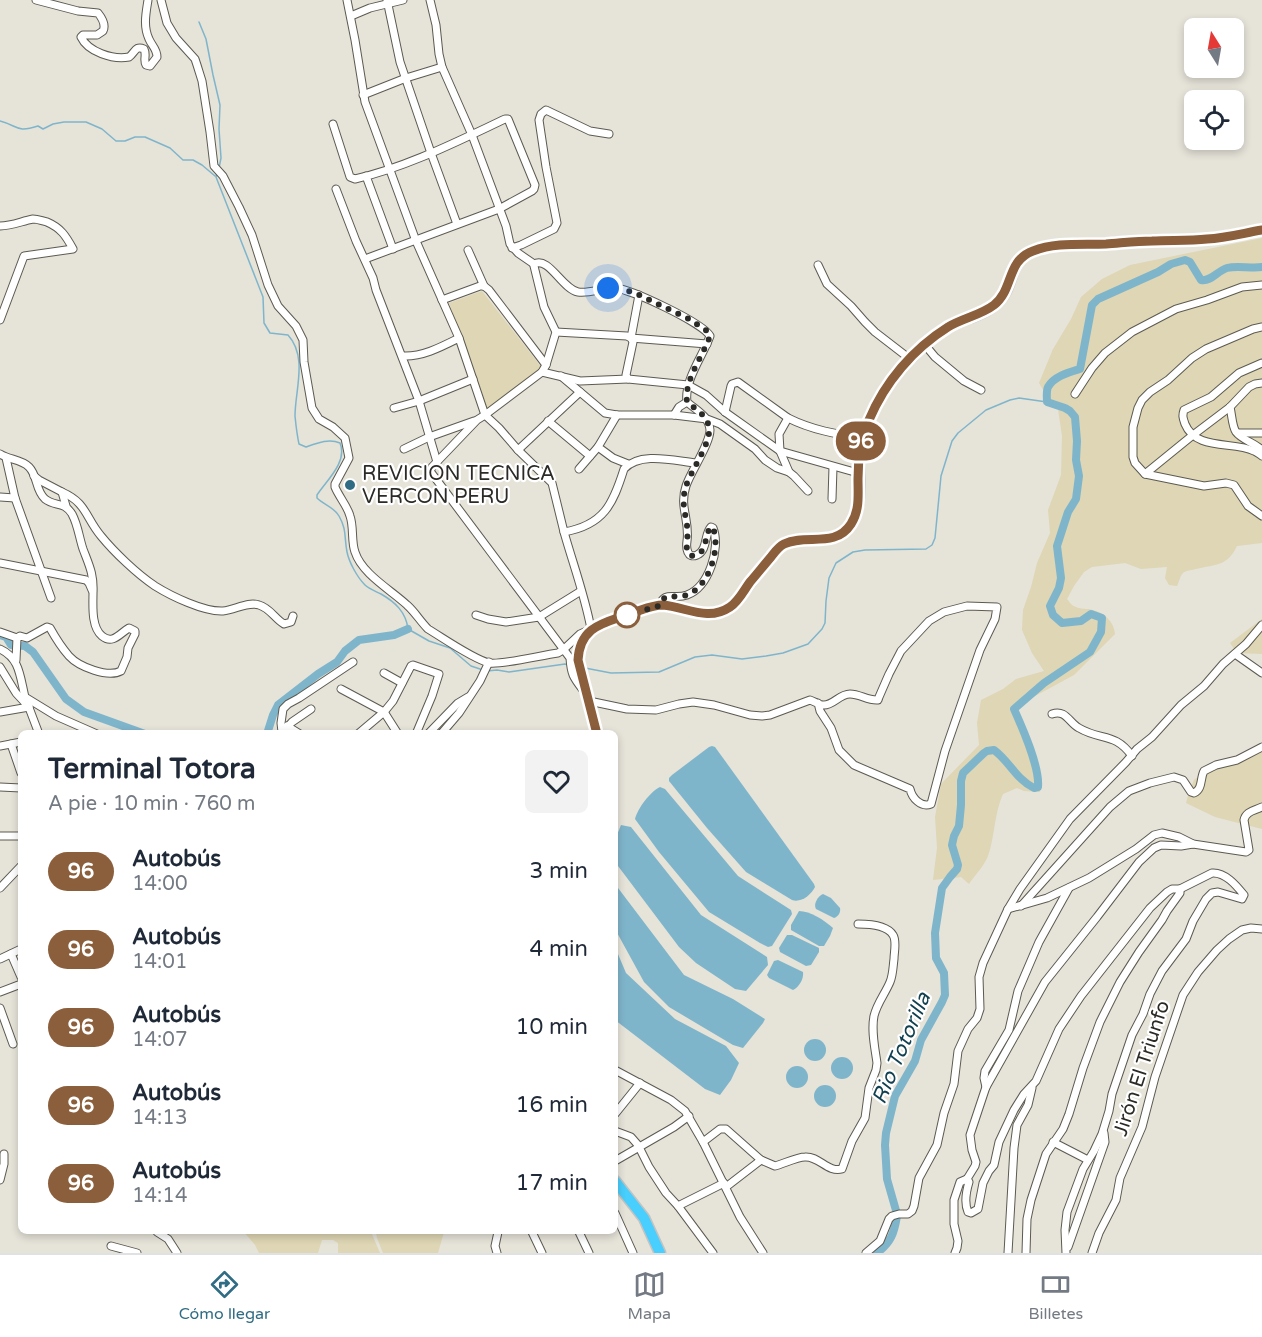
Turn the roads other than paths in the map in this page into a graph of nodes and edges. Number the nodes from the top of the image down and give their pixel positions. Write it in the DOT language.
graph roads {
  1 [pos="36,0"];
  2 [pos="148,0"];
  3 [pos="161,0"];
  4 [pos="347,0"];
  5 [pos="403,0"];
  6 [pos="430,0"];
  7 [pos="387,2"];
  8 [pos="351,16"];
  9 [pos="442,67"];
  10 [pos="406,78"];
  11 [pos="363,95"];
  12 [pos="333,124"];
  13 [pos="609,134"];
  14 [pos="472,135"];
  15 [pos="431,153"];
  16 [pos="390,170"];
  17 [pos="366,176"];
  18 [pos="336,189"];
  19 [pos="499,209"];
  20 [pos="457,224"];
  21 [pos="0,226"];
  22 [pos="1262,230"];
  23 [pos="416,241"];
  24 [pos="512,248"];
  25 [pos="393,249"];
  26 [pos="468,250"];
  27 [pos="365,260"];
  28 [pos="534,264"];
  29 [pos="818,265"];
  30 [pos="1262,285"];
  31 [pos="484,286"];
  32 [pos="639,295"];
  33 [pos="441,300"];
  34 [pos="0,320"];
  35 [pos="1262,327"];
  36 [pos="556,332"];
  37 [pos="459,338"];
  38 [pos="631,338"];
  39 [pos="707,345"];
  40 [pos="925,345"];
  41 [pos="402,356"];
  42 [pos="910,359"];
  43 [pos="1262,363"];
  44 [pos="546,365"];
  45 [pos="542,372"];
  46 [pos="561,376"];
  47 [pos="473,379"];
  48 [pos="628,379"];
  49 [pos="1262,383"];
  50 [pos="688,385"];
  51 [pos="981,390"];
  52 [pos="580,392"];
  53 [pos="1075,394"];
  54 [pos="419,401"];
  55 [pos="687,402"];
  56 [pos="1230,407"];
  57 [pos="394,408"];
  58 [pos="725,412"];
  59 [pos="617,414"];
  60 [pos="486,415"];
  61 [pos="674,415"];
  62 [pos="789,418"];
  63 [pos="707,419"];
  64 [pos="477,420"];
  65 [pos="548,422"];
  66 [pos="1237,433"];
  67 [pos="1262,434"];
  68 [pos="1193,435"];
  69 [pos="429,437"];
  70 [pos="862,438"];
  71 [pos="598,447"];
  72 [pos="404,449"];
  73 [pos="518,450"];
  74 [pos="1262,450"];
  75 [pos="780,451"];
  76 [pos="3,456"];
  77 [pos="590,456"];
  78 [pos="1262,456"];
  79 [pos="436,462"];
  80 [pos="696,463"];
  81 [pos="628,464"];
  82 [pos="833,467"];
  83 [pos="579,469"];
  84 [pos="789,472"];
  85 [pos="858,473"];
  86 [pos="1145,474"];
  87 [pos="34,476"];
  88 [pos="807,491"];
  89 [pos="62,492"];
  90 [pos="0,497"];
  91 [pos="15,498"];
  92 [pos="832,499"];
  93 [pos="66,506"];
  94 [pos="1262,516"];
  95 [pos="564,532"];
  96 [pos="0,563"];
  97 [pos="42,572"];
  98 [pos="581,591"];
  99 [pos="93,592"];
  100 [pos="51,598"];
  101 [pos="659,606"];
  102 [pos="476,615"];
  103 [pos="293,616"];
  104 [pos="539,617"];
  105 [pos="1262,625"];
  106 [pos="591,629"];
  107 [pos="0,632"];
  108 [pos="17,642"];
  109 [pos="0,648"];
  110 [pos="564,650"];
  111 [pos="1235,654"];
  112 [pos="574,659"];
  113 [pos="16,660"];
  114 [pos="353,662"];
  115 [pos="489,663"];
  116 [pos="1,671"];
  117 [pos="384,673"];
  118 [pos="1262,673"];
  119 [pos="402,683"];
  120 [pos="341,689"];
  121 [pos="470,696"];
  122 [pos="26,697"];
  123 [pos="588,698"];
  124 [pos="818,703"];
  125 [pos="28,707"];
  126 [pos="311,709"];
  127 [pos="0,712"];
  128 [pos="384,712"];
  129 [pos="1052,714"];
  130 [pos="37,730"];
  131 [pos="88,730"];
  132 [pos="283,730"];
  133 [pos="284,730"];
  134 [pos="363,730"];
  135 [pos="395,730"];
  136 [pos="418,730"];
  137 [pos="432,730"];
  138 [pos="444,730"];
  139 [pos="596,730"];
  140 [pos="18,743"];
  141 [pos="11,744"];
  142 [pos="0,746"];
  143 [pos="1262,747"];
  144 [pos="1132,756"];
  145 [pos="18,764"];
  146 [pos="0,787"];
  147 [pos="18,788"];
  148 [pos="1262,807"];
  149 [pos="0,836"];
  150 [pos="18,836"];
  151 [pos="1193,844"];
  152 [pos="18,869"];
  153 [pos="1070,887"];
  154 [pos="0,888"];
  155 [pos="1180,889"];
  156 [pos="1021,906"];
  157 [pos="1008,909"];
  158 [pos="858,924"];
  159 [pos="1262,929"];
  160 [pos="18,951"];
  161 [pos="11,954"];
  162 [pos="0,959"];
  163 [pos="18,970"];
  164 [pos="18,985"];
  165 [pos="0,992"];
  166 [pos="0,1008"];
  167 [pos="13,1044"];
  168 [pos="618,1072"];
  169 [pos="640,1083"];
  170 [pos="1033,1085"];
  171 [pos="986,1087"];
  172 [pos="618,1110"];
  173 [pos="689,1116"];
  174 [pos="1104,1128"];
  175 [pos="618,1132"];
  176 [pos="703,1142"];
  177 [pos="1053,1142"];
  178 [pos="639,1147"];
  179 [pos="4,1154"];
  180 [pos="618,1159"];
  181 [pos="761,1160"];
  182 [pos="1088,1160"];
  183 [pos="967,1179"];
  184 [pos="0,1180"];
  185 [pos="618,1185"];
  186 [pos="725,1185"];
  187 [pos="678,1206"];
  188 [pos="618,1220"];
  189 [pos="160,1234"];
  190 [pos="171,1234"];
  191 [pos="498,1234"];
  192 [pos="533,1234"];
  193 [pos="580,1234"];
  194 [pos="168,1239"];
  195 [pos="111,1245"];
  196 [pos="1067,1251"];
  197 [pos="137,1253"];
  198 [pos="177,1253"];
  199 [pos="497,1253"];
  200 [pos="542,1253"];
  201 [pos="589,1253"];
  202 [pos="633,1253"];
  203 [pos="660,1253"];
  204 [pos="713,1253"];
  205 [pos="763,1253"];
  206 [pos="866,1253"];
  207 [pos="955,1253"];
  208 [pos="1008,1253"];
  209 [pos="1026,1253"];
  210 [pos="1092,1253"];
  1 -- 2 [label="street"];
  3 -- 115 [label="street"];
  4 -- 8 [label="street"];
  5 -- 7 [label="street"];
  6 -- 9 [label="street"];
  7 -- 8 [label="street"];
  7 -- 10 [label="street"];
  8 -- 11 [label="street"];
  9 -- 10 [label="street"];
  9 -- 14 [label="street"];
  10 -- 11 [label="street"];
  10 -- 15 [label="street"];
  11 -- 16 [label="street"];
  12 -- 17 [label="street"];
  13 -- 24 [label="street"];
  14 -- 15 [label="street"];
  14 -- 19 [label="street"];
  14 -- 19 [label="street"];
  15 -- 16 [label="street"];
  15 -- 20 [label="street"];
  16 -- 17 [label="street"];
  16 -- 23 [label="street"];
  17 -- 25 [label="street"];
  18 -- 27 [label="street"];
  19 -- 20 [label="street"];
  19 -- 24 [label="street"];
  20 -- 23 [label="street"];
  21 -- 34 [label="street"];
  22 -- 40 [label="highway"];
  23 -- 25 [label="street"];
  23 -- 33 [label="street"];
  24 -- 28 [label="street"];
  25 -- 27 [label="street"];
  26 -- 31 [label="street"];
  27 -- 41 [label="street"];
  28 -- 32 [label="street"];
  28 -- 36 [label="street"];
  29 -- 42 [label="street"];
  30 -- 53 [label="street"];
  31 -- 33 [label="street"];
  31 -- 44 [label="street"];
  32 -- 38 [label="street"];
  32 -- 39 [label="street"];
  33 -- 37 [label="street"];
  35 -- 86 [label="street"];
  36 -- 38 [label="street"];
  36 -- 44 [label="street"];
  37 -- 41 [label="street"];
  37 -- 47 [label="street"];
  38 -- 39 [label="street"];
  38 -- 48 [label="street"];
  39 -- 50 [label="street"];
  40 -- 42 [label="highway"];
  40 -- 51 [label="street"];
  41 -- 54 [label="street"];
  42 -- 70 [label="highway"];
  43 -- 68 [label="street"];
  44 -- 45 [label="street"];
  45 -- 46 [label="street"];
  45 -- 60 [label="street"];
  46 -- 48 [label="street"];
  46 -- 52 [label="street"];
  47 -- 54 [label="street"];
  47 -- 60 [label="street"];
  48 -- 50 [label="street"];
  49 -- 56 [label="street"];
  50 -- 55 [label="street"];
  50 -- 58 [label="street"];
  52 -- 59 [label="street"];
  52 -- 65 [label="street"];
  54 -- 57 [label="street"];
  54 -- 69 [label="street"];
  55 -- 61 [label="street"];
  55 -- 63 [label="street"];
  56 -- 66 [label="street"];
  56 -- 68 [label="street"];
  58 -- 62 [label="street"];
  58 -- 75 [label="street"];
  59 -- 61 [label="street"];
  59 -- 71 [label="street"];
  60 -- 64 [label="street"];
  60 -- 73 [label="street"];
  61 -- 63 [label="street"];
  62 -- 70 [label="street"];
  62 -- 75 [label="street"];
  63 -- 80 [label="street"];
  63 -- 84 [label="street"];
  64 -- 69 [label="street"];
  64 -- 79 [label="street"];
  65 -- 73 [label="street"];
  65 -- 77 [label="street"];
  66 -- 67 [label="street"];
  66 -- 74 [label="street"];
  68 -- 78 [label="street"];
  68 -- 86 [label="street"];
  69 -- 72 [label="street"];
  69 -- 79 [label="street"];
  70 -- 85 [label="highway"];
  71 -- 77 [label="street"];
  71 -- 81 [label="street"];
  73 -- 95 [label="street"];
  75 -- 82 [label="street"];
  75 -- 84 [label="street"];
  76 -- 87 [label="street"];
  76 -- 91 [label="street"];
  77 -- 83 [label="street"];
  79 -- 104 [label="street"];
  80 -- 81 [label="street"];
  80 -- 101 [label="street"];
  81 -- 95 [label="street"];
  82 -- 85 [label="street"];
  82 -- 92 [label="street"];
  84 -- 88 [label="street"];
  85 -- 101 [label="highway"];
  86 -- 94 [label="street"];
  87 -- 89 [label="street"];
  87 -- 93 [label="street"];
  89 -- 93 [label="street"];
  89 -- 103 [label="street"];
  90 -- 91 [label="street"];
  91 -- 97 [label="street"];
  93 -- 99 [label="street"];
  95 -- 98 [label="street"];
  96 -- 97 [label="street"];
  97 -- 99 [label="street"];
  97 -- 100 [label="street"];
  98 -- 104 [label="street"];
  98 -- 106 [label="street"];
  99 -- 108 [label="street"];
  101 -- 106 [label="highway"];
  102 -- 104 [label="street"];
  104 -- 110 [label="street"];
  105 -- 111 [label="street"];
  106 -- 110 [label="street"];
  106 -- 112 [label="highway"];
  107 -- 108 [label="street"];
  108 -- 113 [label="street"];
  109 -- 113 [label="street"];
  110 -- 112 [label="street"];
  110 -- 115 [label="street"];
  111 -- 118 [label="street"];
  111 -- 144 [label="street"];
  112 -- 123 [label="highway"];
  112 -- 123 [label="street"];
  113 -- 122 [label="street"];
  114 -- 132 [label="street"];
  115 -- 121 [label="street"];
  116 -- 125 [label="street"];
  117 -- 119 [label="street"];
  119 -- 128 [label="street"];
  119 -- 136 [label="street"];
  120 -- 128 [label="street"];
  121 -- 137 [label="street"];
  121 -- 138 [label="street"];
  122 -- 125 [label="street"];
  122 -- 131 [label="street"];
  123 -- 124 [label="street"];
  123 -- 139 [label="highway"];
  124 -- 124 [label="street"];
  125 -- 127 [label="street"];
  125 -- 130 [label="street"];
  126 -- 133 [label="street"];
  128 -- 134 [label="street"];
  128 -- 135 [label="street"];
  129 -- 144 [label="street"];
  140 -- 141 [label="street"];
  141 -- 142 [label="street"];
  141 -- 145 [label="street"];
  143 -- 156 [label="street"];
  144 -- 157 [label="street"];
  146 -- 147 [label="street"];
  148 -- 151 [label="street"];
  149 -- 150 [label="street"];
  151 -- 153 [label="street"];
  151 -- 171 [label="street"];
  152 -- 154 [label="street"];
  153 -- 156 [label="street"];
  153 -- 171 [label="street"];
  155 -- 170 [label="street"];
  155 -- 174 [label="street"];
  155 -- 177 [label="street"];
  156 -- 157 [label="street"];
  157 -- 206 [label="street"];
  158 -- 181 [label="street"];
  159 -- 210 [label="street, Jirón El Triunfo"];
  160 -- 161 [label="street"];
  161 -- 162 [label="street"];
  161 -- 163 [label="street"];
  164 -- 165 [label="street"];
  166 -- 167 [label="street"];
  168 -- 169 [label="street"];
  169 -- 172 [label="street"];
  169 -- 173 [label="street"];
  170 -- 183 [label="street"];
  170 -- 208 [label="street"];
  171 -- 183 [label="street"];
  173 -- 176 [label="street"];
  173 -- 178 [label="street"];
  174 -- 182 [label="street"];
  174 -- 196 [label="street"];
  175 -- 178 [label="street"];
  176 -- 181 [label="street"];
  176 -- 186 [label="street"];
  177 -- 182 [label="street"];
  177 -- 209 [label="street"];
  178 -- 180 [label="street"];
  178 -- 187 [label="street"];
  179 -- 184 [label="street"];
  181 -- 186 [label="street"];
  182 -- 196 [label="street"];
  183 -- 207 [label="street"];
  185 -- 203 [label="highway"];
  186 -- 187 [label="street"];
  186 -- 205 [label="street"];
  187 -- 204 [label="street"];
  188 -- 202 [label="street"];
  189 -- 194 [label="street"];
  190 -- 194 [label="street"];
  191 -- 199 [label="street"];
  192 -- 200 [label="street"];
  193 -- 201 [label="street"];
  194 -- 198 [label="street"];
  195 -- 197 [label="street"];
}
